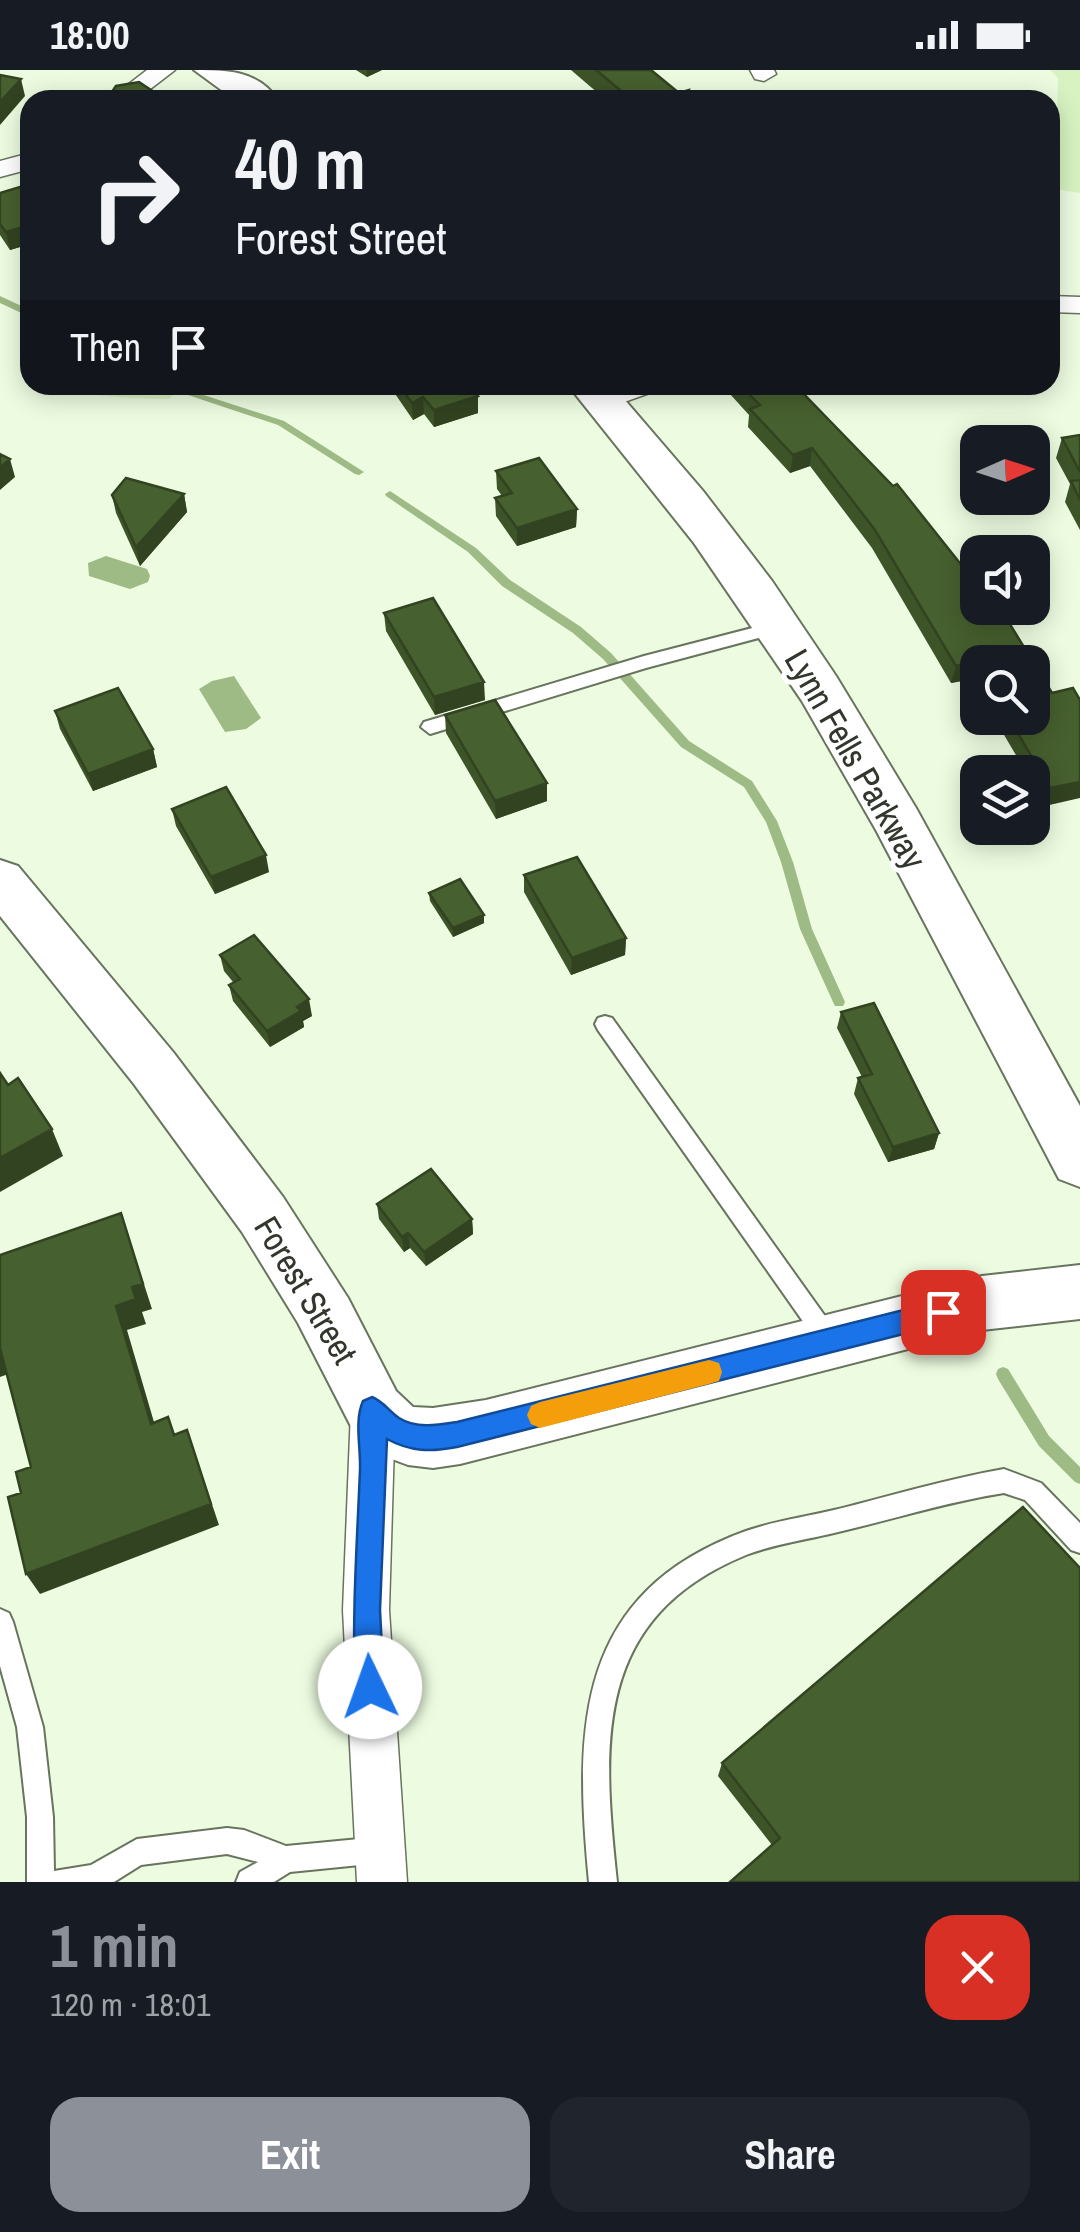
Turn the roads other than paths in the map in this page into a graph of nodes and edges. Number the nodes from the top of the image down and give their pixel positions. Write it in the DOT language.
graph roads {
  1 [pos="163,70"];
  2 [pos="212,70"];
  3 [pos="134,90"];
  4 [pos="244,90"];
  5 [pos="615,395"];
  6 [pos="779,627"];
  7 [pos="430,726"];
  8 [pos="0,880"];
  9 [pos="605,1024"];
  10 [pos="1080,1161"];
  11 [pos="1080,1292"];
  12 [pos="830,1341"];
  13 [pos="372,1410"];
  14 [pos="1080,1540"];
  15 [pos="0,1622"];
  16 [pos="286,1859"];
  17 [pos="381,1866"];
  18 [pos="98,1880"];
  19 [pos="41,1882"];
  20 [pos="61,1882"];
  21 [pos="250,1882"];
  22 [pos="603,1882"];
  1 -- 3 [label="street"];
  2 -- 4 [label="main road"];
  5 -- 6 [label="main road, Lynn Fells Parkway"];
  6 -- 7 [label="lane"];
  6 -- 10 [label="main road, Lynn Fells Parkway"];
  8 -- 13 [label="street, Forest Street"];
  9 -- 12 [label="lane"];
  11 -- 12 [label="street"];
  12 -- 13 [label="street"];
  13 -- 17 [label="street"];
  14 -- 22 [label="lane"];
  15 -- 19 [label="lane"];
  16 -- 17 [label="lane"];
  16 -- 18 [label="lane"];
  16 -- 21 [label="lane"];
  18 -- 20 [label="lane"];
}
